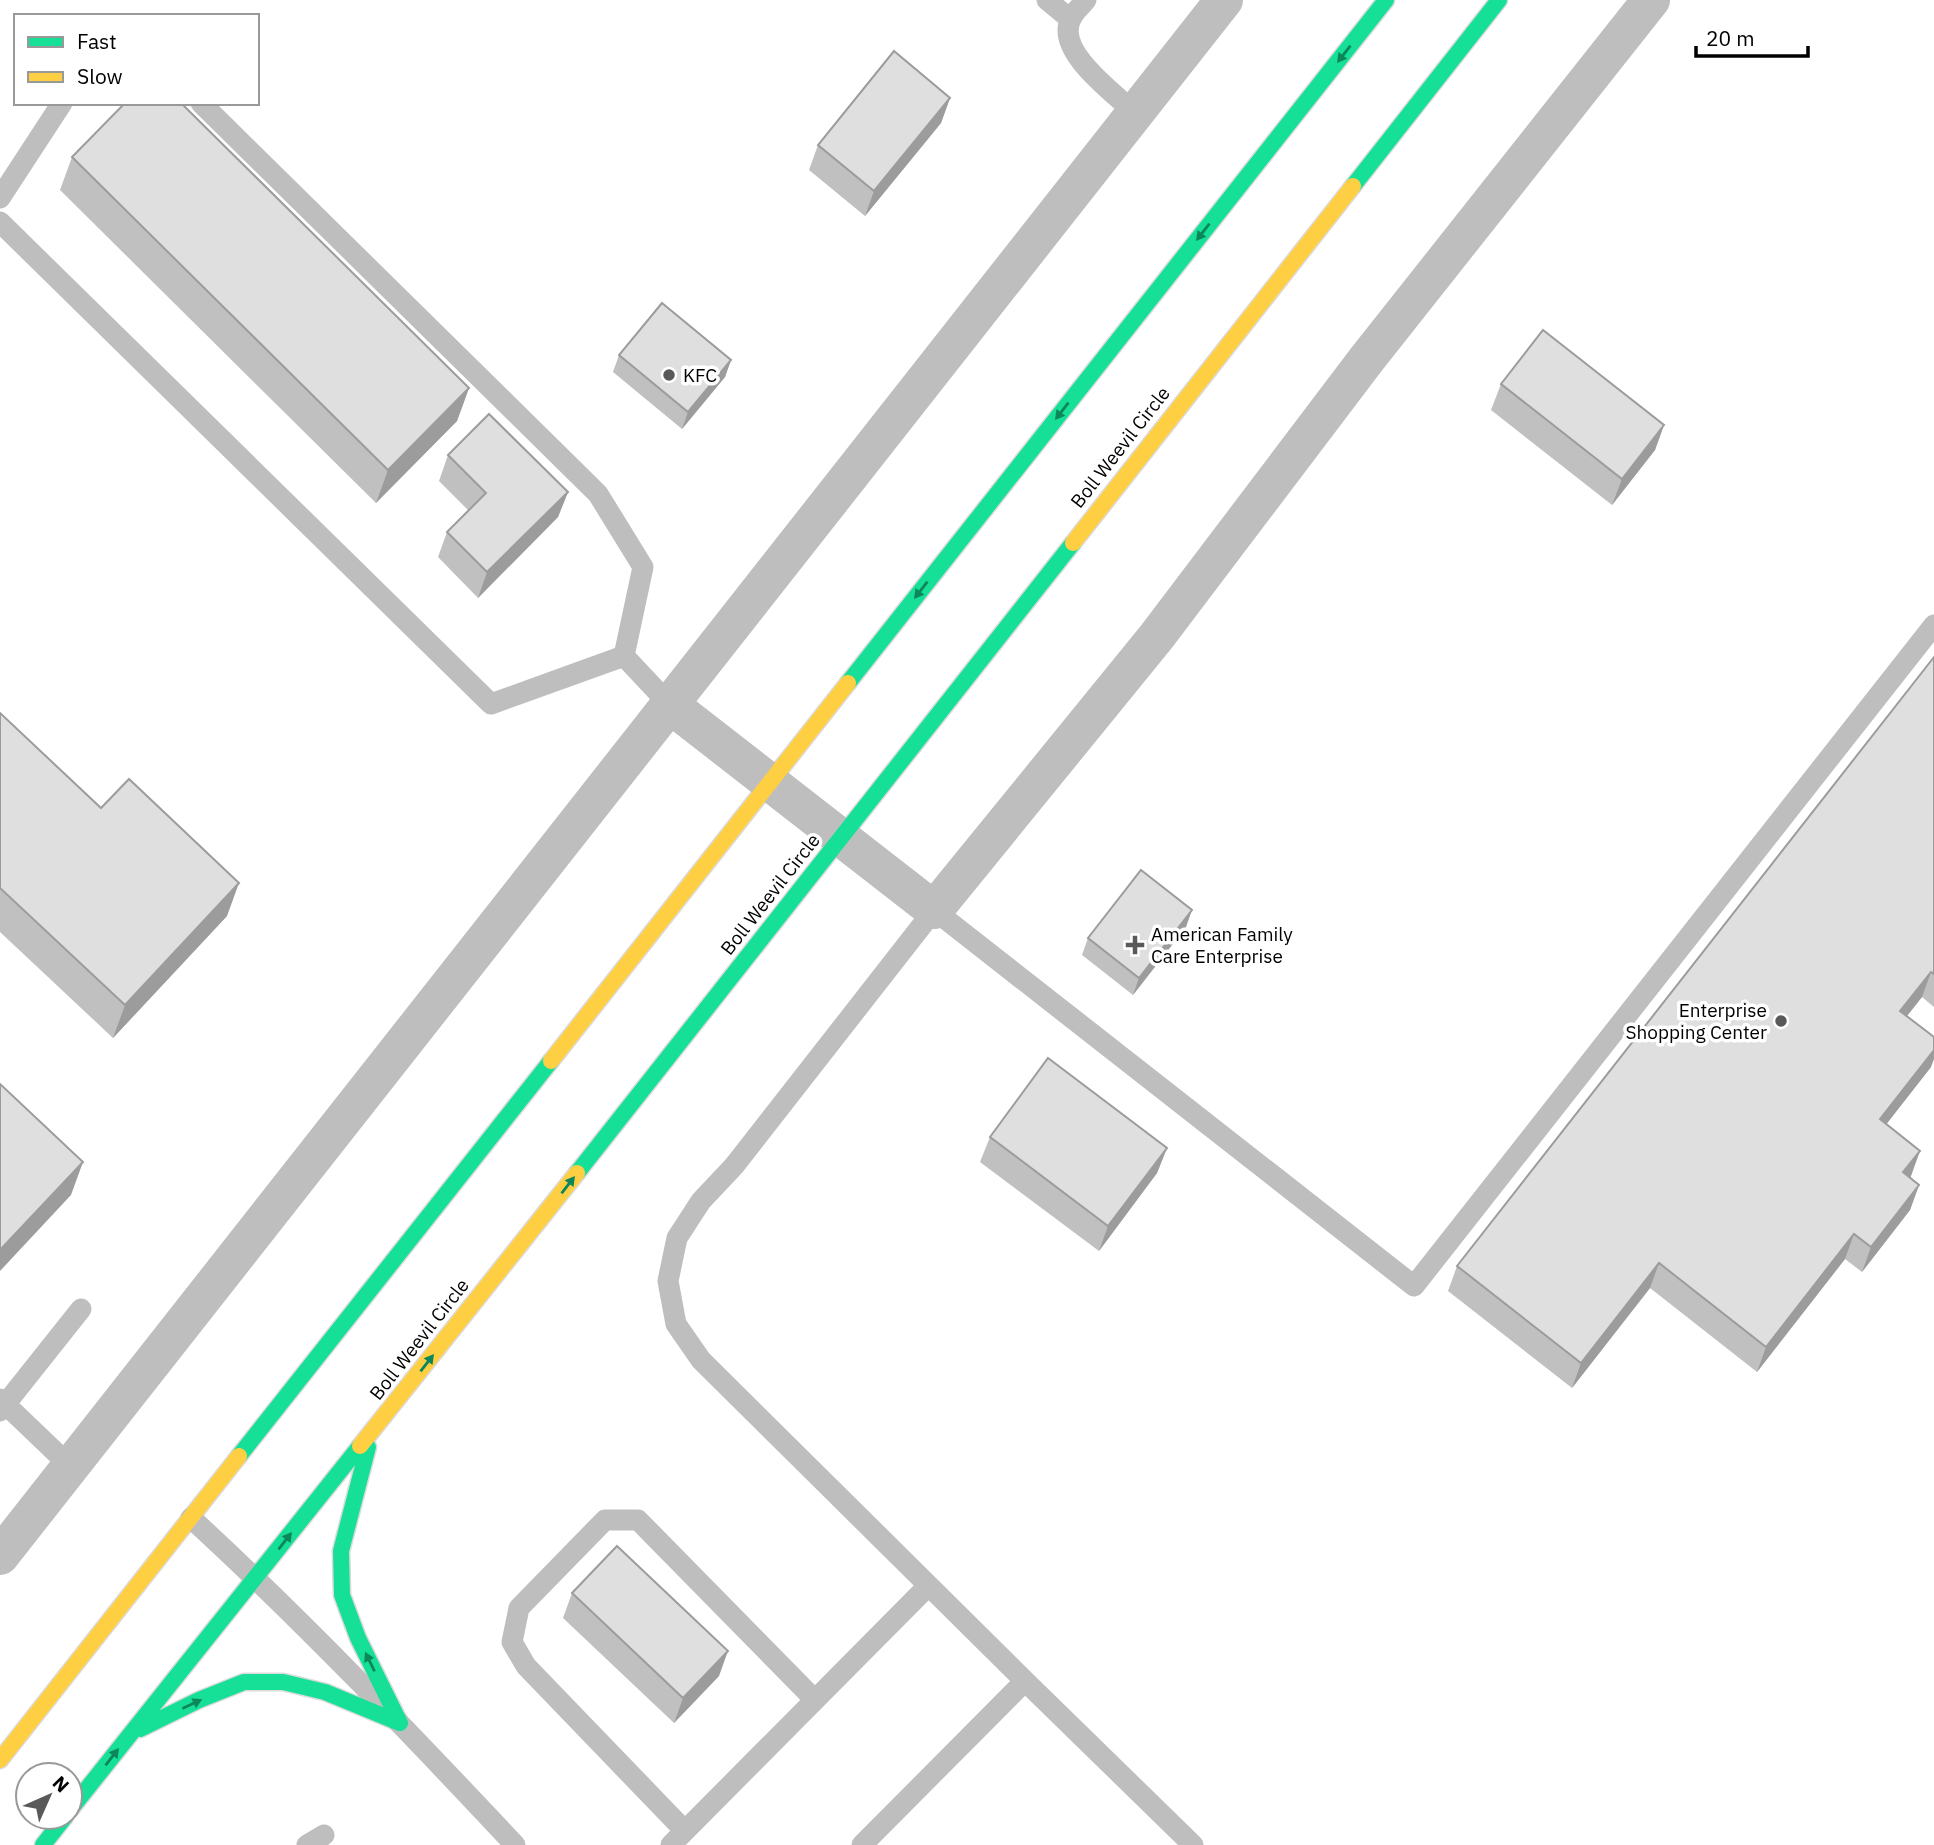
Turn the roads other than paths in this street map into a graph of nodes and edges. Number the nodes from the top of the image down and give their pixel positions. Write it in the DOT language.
graph roads {
  1 [pos="1047,0"];
  2 [pos="1086,0"];
  3 [pos="1224,0"];
  4 [pos="1386,0"];
  5 [pos="1499,0"];
  6 [pos="1651,0"];
  7 [pos="1070,19"];
  8 [pos="61,105"];
  9 [pos="203,105"];
  10 [pos="1135,112"];
  11 [pos="0,198"];
  12 [pos="0,222"];
  13 [pos="1934,625"];
  14 [pos="624,656"];
  15 [pos="669,704"];
  16 [pos="770,782"];
  17 [pos="841,836"];
  18 [pos="934,910"];
  19 [pos="81,1309"];
  20 [pos="2,1405"];
  21 [pos="371,1433"];
  22 [pos="70,1466"];
  23 [pos="191,1518"];
  24 [pos="0,1556"];
  25 [pos="256,1578"];
  26 [pos="928,1586"];
  27 [pos="1026,1681"];
  28 [pos="815,1700"];
  29 [pos="400,1723"];
  30 [pos="131,1734"];
  31 [pos="0,1760"];
  32 [pos="84,1793"];
  33 [pos="54,1831"];
  34 [pos="678,1838"];
  35 [pos="43,1845"];
  36 [pos="515,1845"];
  37 [pos="862,1845"];
  38 [pos="1193,1845"];
  1 -- 7 [label="lane"];
  2 -- 7 [label="lane"];
  3 -- 10 [label="street"];
  4 -- 16 [label="highway, one-way"];
  5 -- 17 [label="highway, Boll Weevil Circle"];
  6 -- 18 [label="street"];
  7 -- 10 [label="lane"];
  8 -- 11 [label="lane"];
  9 -- 14 [label="lane"];
  10 -- 15 [label="street"];
  12 -- 14 [label="lane"];
  13 -- 18 [label="lane"];
  14 -- 15 [label="lane"];
  15 -- 16 [label="street"];
  15 -- 22 [label="street"];
  16 -- 17 [label="street"];
  16 -- 23 [label="highway"];
  17 -- 18 [label="street"];
  21 -- 17 [label="highway, Boll Weevil Circle, one-way"];
  18 -- 26 [label="lane"];
  19 -- 20 [label="lane"];
  20 -- 22 [label="lane"];
  25 -- 21 [label="highway, Boll Weevil Circle, one-way"];
  29 -- 21 [label="highway, one-way"];
  22 -- 24 [label="street"];
  23 -- 25 [label="lane"];
  23 -- 31 [label="highway"];
  25 -- 29 [label="lane"];
  25 -- 30 [label="highway, Boll Weevil Circle"];
  26 -- 27 [label="lane"];
  26 -- 28 [label="lane"];
  27 -- 37 [label="lane"];
  27 -- 38 [label="lane"];
  28 -- 34 [label="lane"];
  28 -- 34 [label="lane"];
  30 -- 29 [label="highway, one-way"];
  29 -- 36 [label="lane"];
  32 -- 30 [label="highway, Boll Weevil Circle, one-way"];
  33 -- 35 [label="highway"];
}
